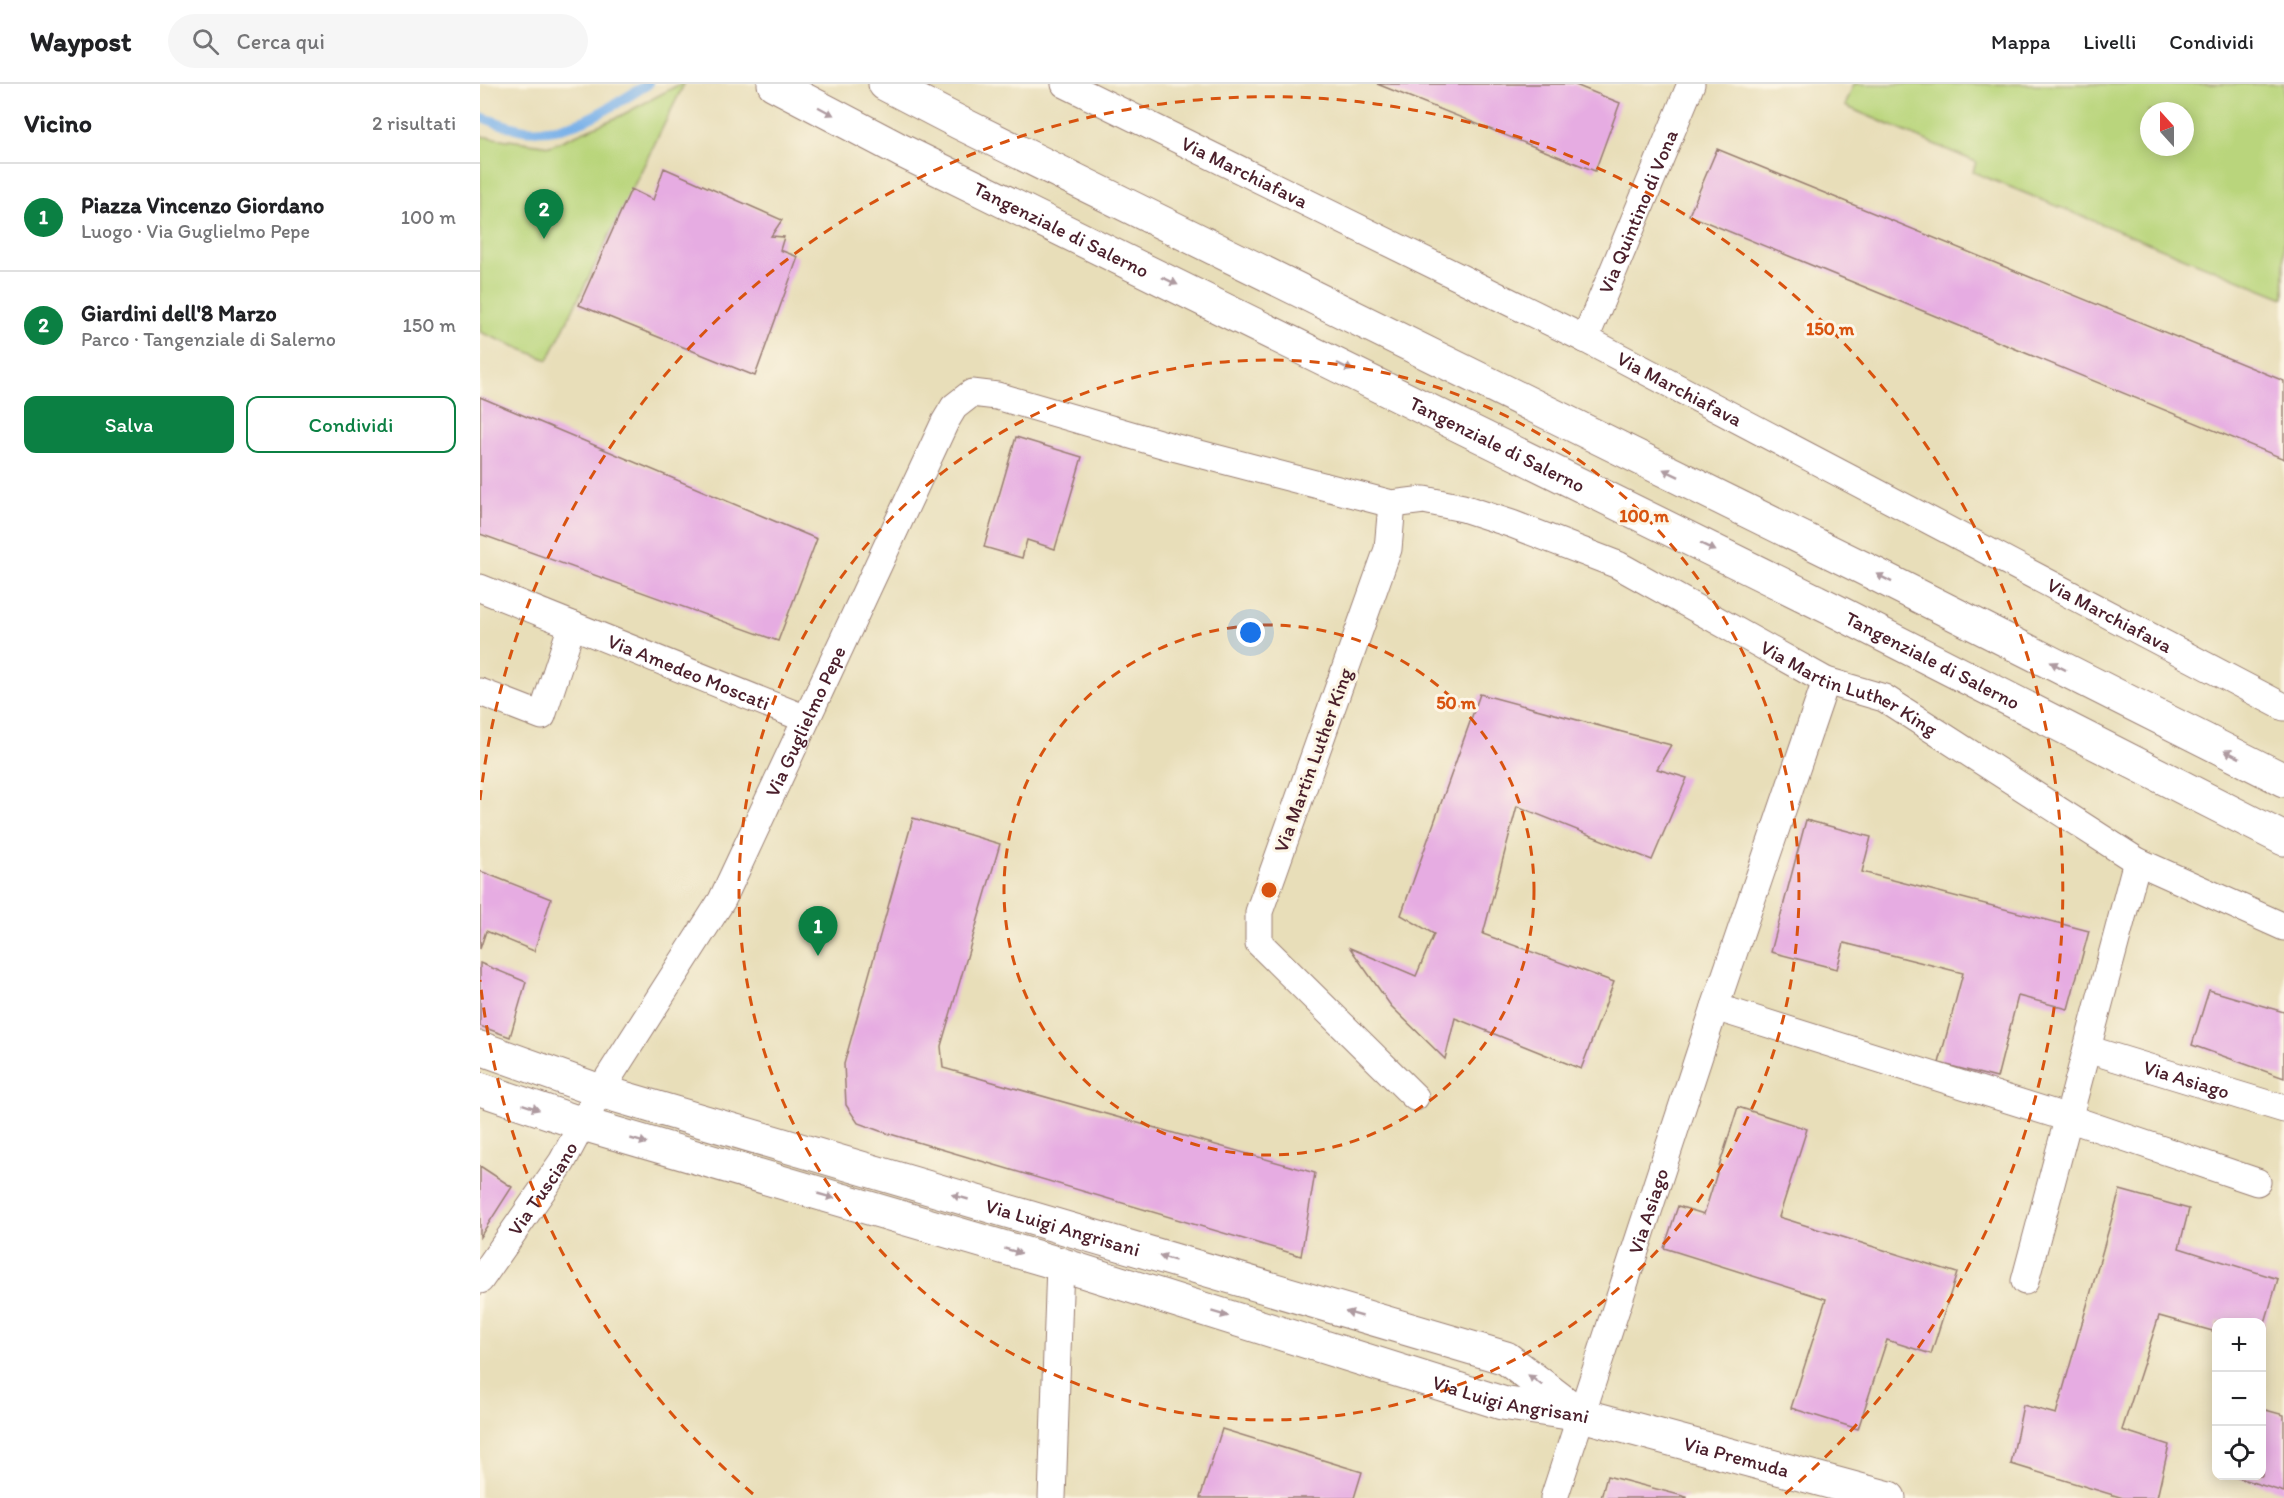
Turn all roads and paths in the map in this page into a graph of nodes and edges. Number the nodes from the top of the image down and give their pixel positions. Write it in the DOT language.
graph roads {
  1 [pos="774,84"];
  2 [pos="885,84"];
  3 [pos="1065,84"];
  4 [pos="1691,84"];
  5 [pos="1585,339"];
  6 [pos="1023,404"];
  7 [pos="1392,504"];
  8 [pos="480,588"];
  9 [pos="572,625"];
  10 [pos="1826,681"];
  11 [pos="480,692"];
  12 [pos="2284,707"];
  13 [pos="806,719"];
  14 [pos="2284,780"];
  15 [pos="2284,839"];
  16 [pos="2137,861"];
  17 [pos="2284,927"];
  18 [pos="1715,1007"];
  19 [pos="480,1048"];
  20 [pos="2087,1049"];
  21 [pos="480,1089"];
  22 [pos="600,1091"];
  23 [pos="1415,1097"];
  24 [pos="2284,1109"];
  25 [pos="2068,1118"];
  26 [pos="583,1124"];
  27 [pos="2257,1182"];
  28 [pos="1060,1264"];
  29 [pos="480,1280"];
  30 [pos="2025,1281"];
  31 [pos="1582,1416"];
  32 [pos="1052,1498"];
  33 [pos="1554,1498"];
  34 [pos="1889,1498"];
  1 -- 15 [label="main road, Tangenziale di Salerno, one-way"];
  14 -- 2 [label="main road, one-way"];
  3 -- 5 [label="street, Via Marchiafava"];
  4 -- 5 [label="street, Via Quintino di Vona"];
  5 -- 12 [label="street, Via Marchiafava"];
  6 -- 7 [label="street, Via Martin Luther King"];
  6 -- 13 [label="street, Via Guglielmo Pepe"];
  7 -- 10 [label="street, Via Martin Luther King"];
  7 -- 23 [label="street, Via Martin Luther King"];
  8 -- 9 [label="street, Via Amedeo Moscati"];
  9 -- 11 [label="street"];
  9 -- 13 [label="street, Via Amedeo Moscati"];
  10 -- 16 [label="street, Via Martin Luther King"];
  10 -- 18 [label="street, Via Asiago"];
  13 -- 22 [label="street, Via Guglielmo Pepe"];
  16 -- 17 [label="street, Via Martin Luther King"];
  16 -- 20 [label="street"];
  18 -- 25 [label="street"];
  18 -- 31 [label="street, Via Asiago"];
  19 -- 22 [label="main road, Via Luigi Angrisani"];
  20 -- 24 [label="street, Via Asiago"];
  20 -- 25 [label="street"];
  21 -- 26 [label="main road, Via Luigi Angrisani, one-way"];
  22 -- 26 [label="street"];
  31 -- 22 [label="main road, Via Luigi Angrisani, one-way"];
  25 -- 27 [label="street"];
  25 -- 30 [label="street"];
  26 -- 28 [label="main road, Via Luigi Angrisani, one-way"];
  26 -- 29 [label="street, Via Tusciano"];
  28 -- 31 [label="main road, Via Luigi Angrisani, one-way"];
  28 -- 32 [label="street"];
  31 -- 33 [label="street, Via Asiago"];
  31 -- 34 [label="main road, Via Premuda"];
}
